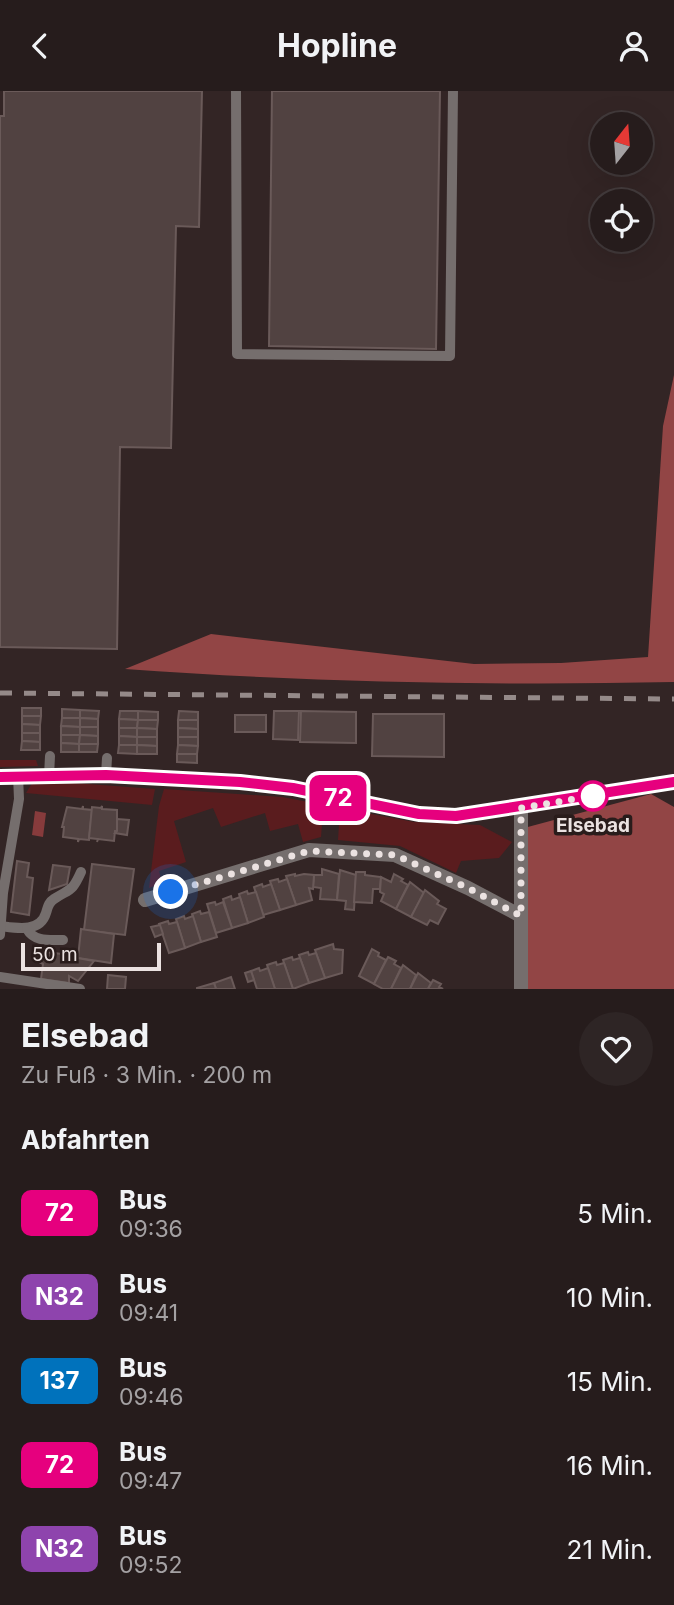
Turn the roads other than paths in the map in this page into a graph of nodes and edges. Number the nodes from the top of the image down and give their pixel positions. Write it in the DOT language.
graph roads {
  1 [pos="236,91"];
  2 [pos="453,91"];
  3 [pos="50,757"];
  4 [pos="107,758"];
  5 [pos="18,775"];
  6 [pos="106,775"];
  7 [pos="49,776"];
  8 [pos="0,777"];
  9 [pos="674,782"];
  10 [pos="521,808"];
  11 [pos="81,872"];
  12 [pos="145,900"];
  13 [pos="521,916"];
  14 [pos="1,926"];
  15 [pos="27,929"];
  16 [pos="0,935"];
  17 [pos="63,940"];
  18 [pos="0,977"];
  19 [pos="80,989"];
  20 [pos="521,989"];
  1 -- 2 [label="lane"];
  3 -- 7 [label="lane"];
  4 -- 6 [label="lane"];
  5 -- 7 [label="street"];
  5 -- 8 [label="street"];
  5 -- 14 [label="lane"];
  6 -- 7 [label="street"];
  6 -- 10 [label="street"];
  9 -- 10 [label="street"];
  10 -- 13 [label="street"];
  11 -- 15 [label="lane"];
  12 -- 13 [label="street"];
  13 -- 20 [label="street"];
  14 -- 15 [label="lane"];
  14 -- 16 [label="lane"];
  15 -- 17 [label="lane"];
  18 -- 19 [label="lane"];
}
